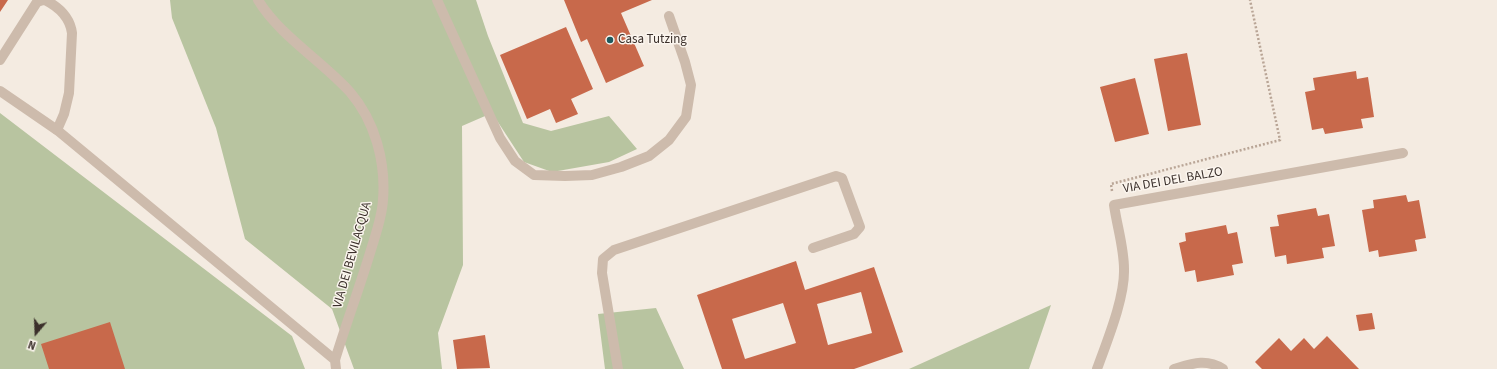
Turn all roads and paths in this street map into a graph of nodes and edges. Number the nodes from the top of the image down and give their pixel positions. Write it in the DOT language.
graph roads {
  1 [pos="44,0"];
  2 [pos="437,0"];
  3 [pos="1250,0"];
  4 [pos="260,1"];
  5 [pos="669,16"];
  6 [pos="0,60"];
  7 [pos="0,90"];
  8 [pos="57,130"];
  9 [pos="1403,153"];
  10 [pos="1111,184"];
  11 [pos="813,248"];
  12 [pos="335,364"];
  13 [pos="618,369"];
  14 [pos="1097,369"];
  15 [pos="1174,369"];
  16 [pos="1223,369"];
  1 -- 6 [label="street"];
  1 -- 8 [label="street"];
  2 -- 5 [label="street"];
  3 -- 10 [label="path"];
  4 -- 12 [label="street, VIA DEI BEVILACQUA"];
  7 -- 8 [label="street"];
  8 -- 12 [label="street"];
  9 -- 14 [label="street, VIA DEI DEL BALZO"];
  11 -- 13 [label="street"];
  15 -- 16 [label="street"];
}
